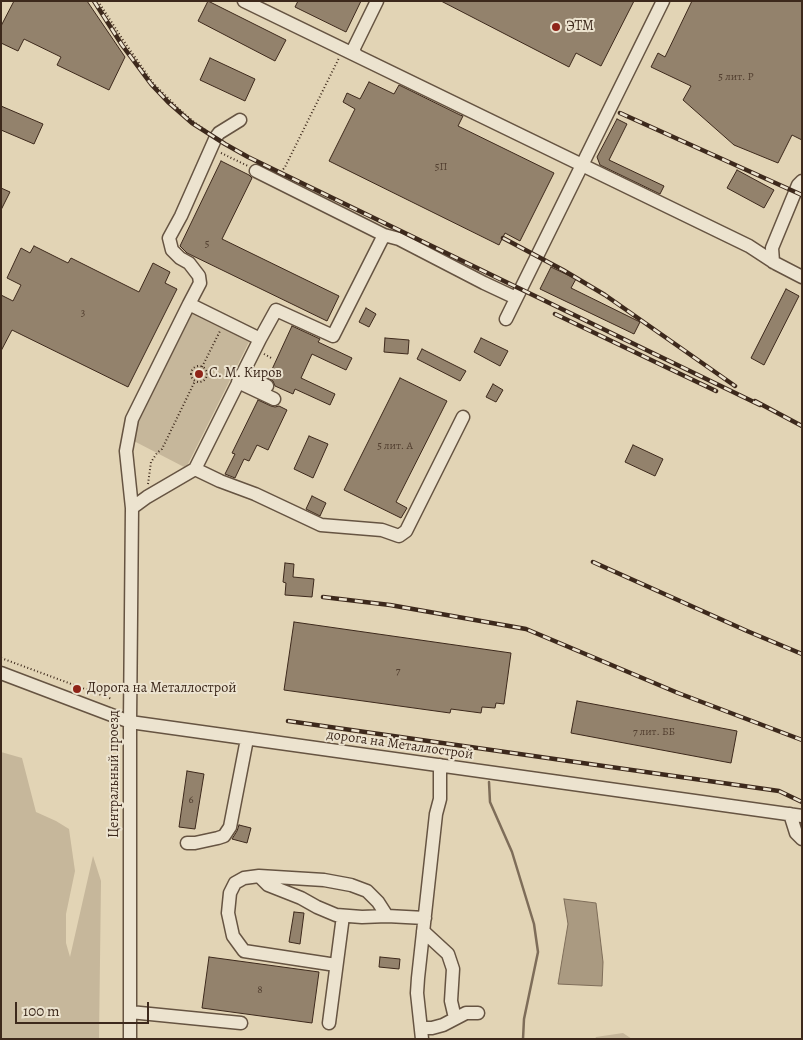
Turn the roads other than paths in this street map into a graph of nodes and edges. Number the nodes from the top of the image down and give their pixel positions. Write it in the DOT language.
graph roads {
  1 [pos="244,1"];
  2 [pos="377,1"];
  3 [pos="663,1"];
  4 [pos="358,56"];
  5 [pos="240,120"];
  6 [pos="582,165"];
  7 [pos="256,171"];
  8 [pos="802,181"];
  9 [pos="384,235"];
  10 [pos="773,262"];
  11 [pos="802,277"];
  12 [pos="516,298"];
  13 [pos="189,304"];
  14 [pos="506,319"];
  15 [pos="260,338"];
  16 [pos="240,378"];
  17 [pos="268,386"];
  18 [pos="274,399"];
  19 [pos="463,417"];
  20 [pos="195,469"];
  21 [pos="132,508"];
  22 [pos="1,673"];
  23 [pos="130,722"];
  24 [pos="247,738"];
  25 [pos="440,765"];
  26 [pos="796,815"];
  27 [pos="802,839"];
  28 [pos="187,843"];
  29 [pos="259,876"];
  30 [pos="343,916"];
  31 [pos="387,916"];
  32 [pos="425,918"];
  33 [pos="423,931"];
  34 [pos="336,965"];
  35 [pos="130,1012"];
  36 [pos="478,1013"];
  37 [pos="455,1018"];
  38 [pos="241,1023"];
  39 [pos="329,1023"];
  40 [pos="421,1034"];
  41 [pos="130,1039"];
  1 -- 4 [label="street"];
  2 -- 4 [label="street"];
  3 -- 6 [label="street"];
  4 -- 6 [label="street"];
  5 -- 13 [label="street, Центральный проезд"];
  6 -- 10 [label="street"];
  6 -- 12 [label="street"];
  7 -- 9 [label="street"];
  8 -- 10 [label="street"];
  9 -- 12 [label="street"];
  9 -- 15 [label="street"];
  10 -- 11 [label="street"];
  12 -- 14 [label="street"];
  13 -- 15 [label="street"];
  13 -- 21 [label="street, Центральный проезд"];
  15 -- 16 [label="street"];
  16 -- 17 [label="street"];
  16 -- 18 [label="street"];
  16 -- 20 [label="street"];
  19 -- 20 [label="street"];
  20 -- 21 [label="street"];
  21 -- 23 [label="street, Центральный проезд"];
  22 -- 23 [label="street, дорога на Металлострой"];
  23 -- 24 [label="street, дорога на Металлострой"];
  23 -- 35 [label="street, Центральный проезд"];
  24 -- 25 [label="street, дорога на Металлострой"];
  24 -- 28 [label="street"];
  25 -- 26 [label="street, дорога на Металлострой"];
  25 -- 32 [label="street"];
  26 -- 27 [label="street"];
  29 -- 30 [label="street"];
  29 -- 31 [label="street"];
  29 -- 34 [label="street"];
  30 -- 31 [label="street"];
  30 -- 34 [label="street"];
  31 -- 32 [label="street"];
  32 -- 33 [label="street"];
  33 -- 37 [label="street"];
  33 -- 40 [label="street"];
  34 -- 39 [label="street"];
  35 -- 38 [label="street"];
  35 -- 41 [label="street, Центральный проезд"];
  36 -- 37 [label="street"];
  37 -- 40 [label="street"];
}
